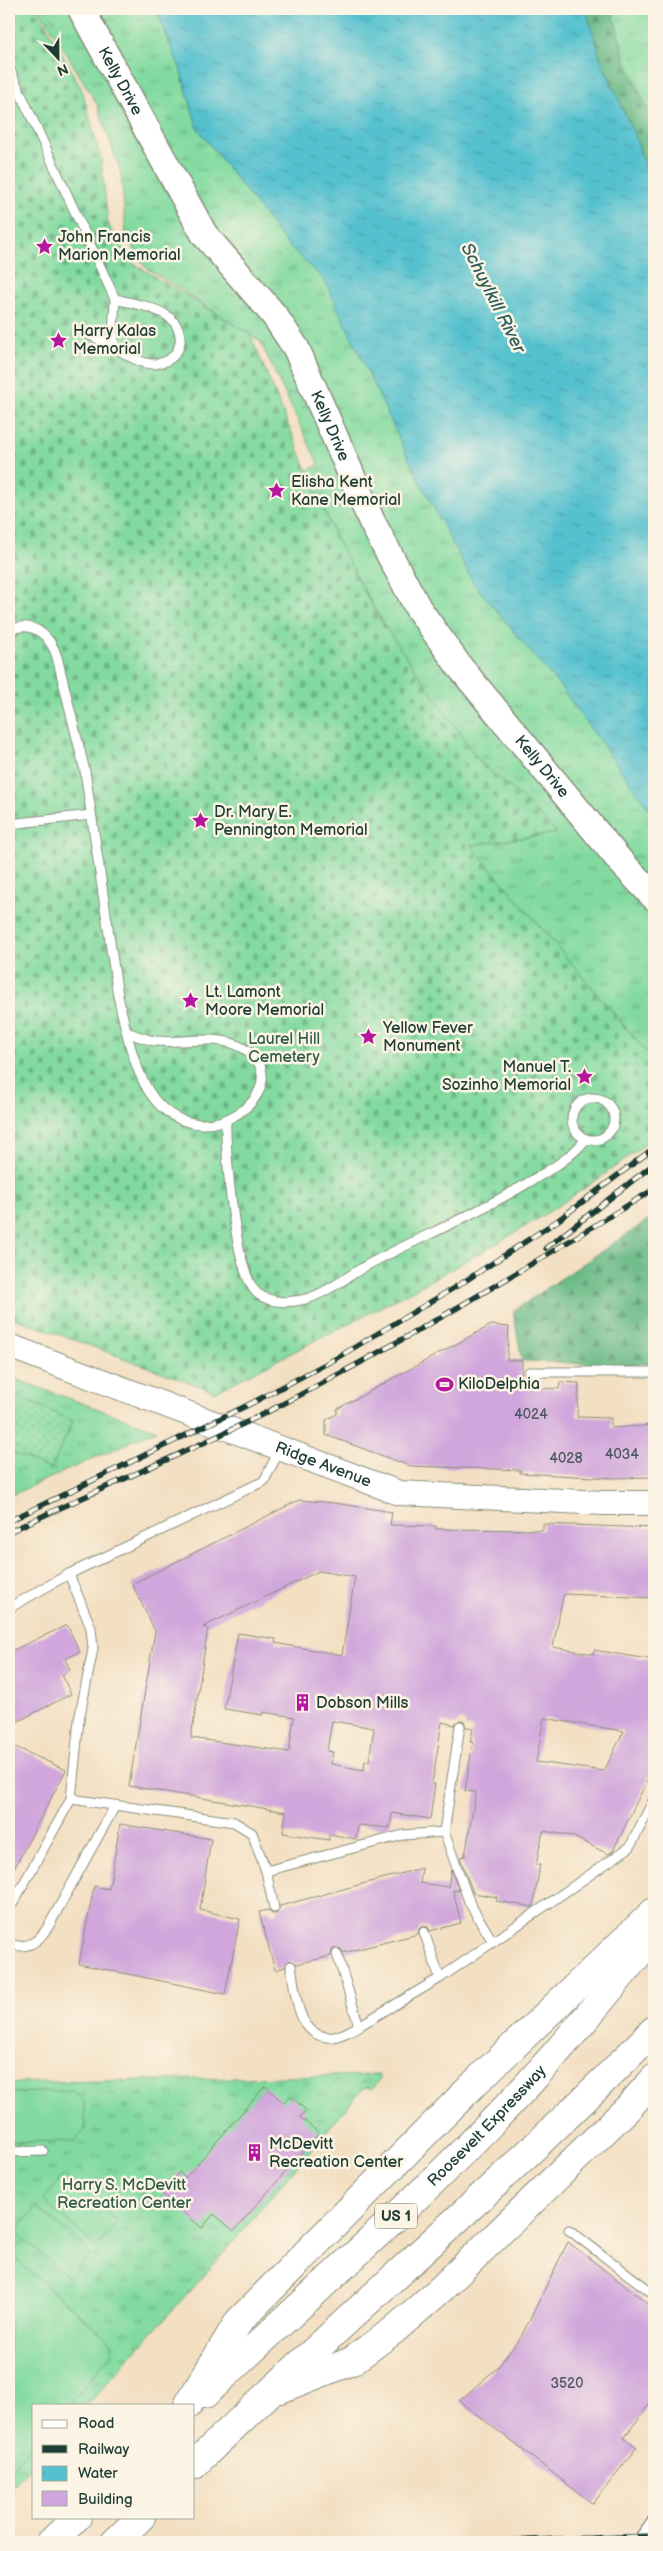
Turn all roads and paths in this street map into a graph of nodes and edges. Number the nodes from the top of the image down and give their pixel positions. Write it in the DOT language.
graph roads {
  1 [pos="81,9"];
  2 [pos="9,68"];
  3 [pos="115,298"];
  4 [pos="83,332"];
  5 [pos="116,347"];
  6 [pos="9,630"];
  7 [pos="91,815"];
  8 [pos="9,824"];
  9 [pos="654,897"];
  10 [pos="127,1032"];
  11 [pos="226,1122"];
  12 [pos="586,1139"];
  13 [pos="9,1346"];
  14 [pos="529,1372"];
  15 [pos="654,1372"];
  16 [pos="280,1449"];
  17 [pos="654,1503"];
  18 [pos="69,1574"];
  19 [pos="9,1608"];
  20 [pos="460,1726"];
  21 [pos="71,1799"];
  22 [pos="654,1799"];
  23 [pos="115,1806"];
  24 [pos="444,1832"];
  25 [pos="266,1871"];
  26 [pos="13,1903"];
  27 [pos="274,1908"];
  28 [pos="654,1912"];
  29 [pos="424,1932"];
  30 [pos="654,1935"];
  31 [pos="493,1942"];
  32 [pos="9,1944"];
  33 [pos="337,1954"];
  34 [pos="291,1966"];
  35 [pos="440,1978"];
  36 [pos="360,2026"];
  37 [pos="654,2030"];
  38 [pos="654,2079"];
  39 [pos="43,2151"];
  40 [pos="9,2152"];
  41 [pos="569,2230"];
  42 [pos="654,2294"];
  43 [pos="265,2395"];
  44 [pos="189,2404"];
  45 [pos="195,2404"];
  46 [pos="195,2464"];
  47 [pos="75,2518"];
  48 [pos="140,2518"];
  49 [pos="654,2524"];
  50 [pos="51,2542"];
  51 [pos="115,2542"];
  52 [pos="641,2542"];
  1 -- 9 [label="main road, Kelly Drive"];
  2 -- 3 [label="lane"];
  3 -- 5 [label="lane"];
  3 -- 5 [label="lane"];
  4 -- 5 [label="lane"];
  6 -- 7 [label="lane"];
  7 -- 8 [label="lane"];
  7 -- 10 [label="lane"];
  10 -- 11 [label="lane"];
  10 -- 11 [label="lane"];
  11 -- 12 [label="lane"];
  12 -- 12 [label="lane"];
  13 -- 16 [label="main road, Ridge Avenue"];
  14 -- 15 [label="lane"];
  16 -- 17 [label="main road, Ridge Avenue"];
  16 -- 18 [label="lane"];
  18 -- 19 [label="lane"];
  18 -- 21 [label="lane"];
  20 -- 24 [label="lane"];
  21 -- 23 [label="lane"];
  21 -- 26 [label="lane"];
  22 -- 31 [label="lane"];
  23 -- 25 [label="lane"];
  23 -- 32 [label="lane"];
  24 -- 25 [label="lane"];
  24 -- 31 [label="lane"];
  25 -- 27 [label="lane"];
  28 -- 44 [label="highway"];
  29 -- 35 [label="lane"];
  30 -- 45 [label="highway, Roosevelt Expressway / US 1"];
  31 -- 35 [label="lane"];
  33 -- 36 [label="lane"];
  34 -- 36 [label="lane"];
  35 -- 36 [label="lane"];
  37 -- 43 [label="highway, US 1"];
  38 -- 43 [label="highway"];
  39 -- 40 [label="lane"];
  41 -- 42 [label="lane"];
  43 -- 46 [label="highway, US 1"];
  47 -- 50 [label="highway"];
  48 -- 51 [label="highway"];
  49 -- 52 [label="street"];
}
